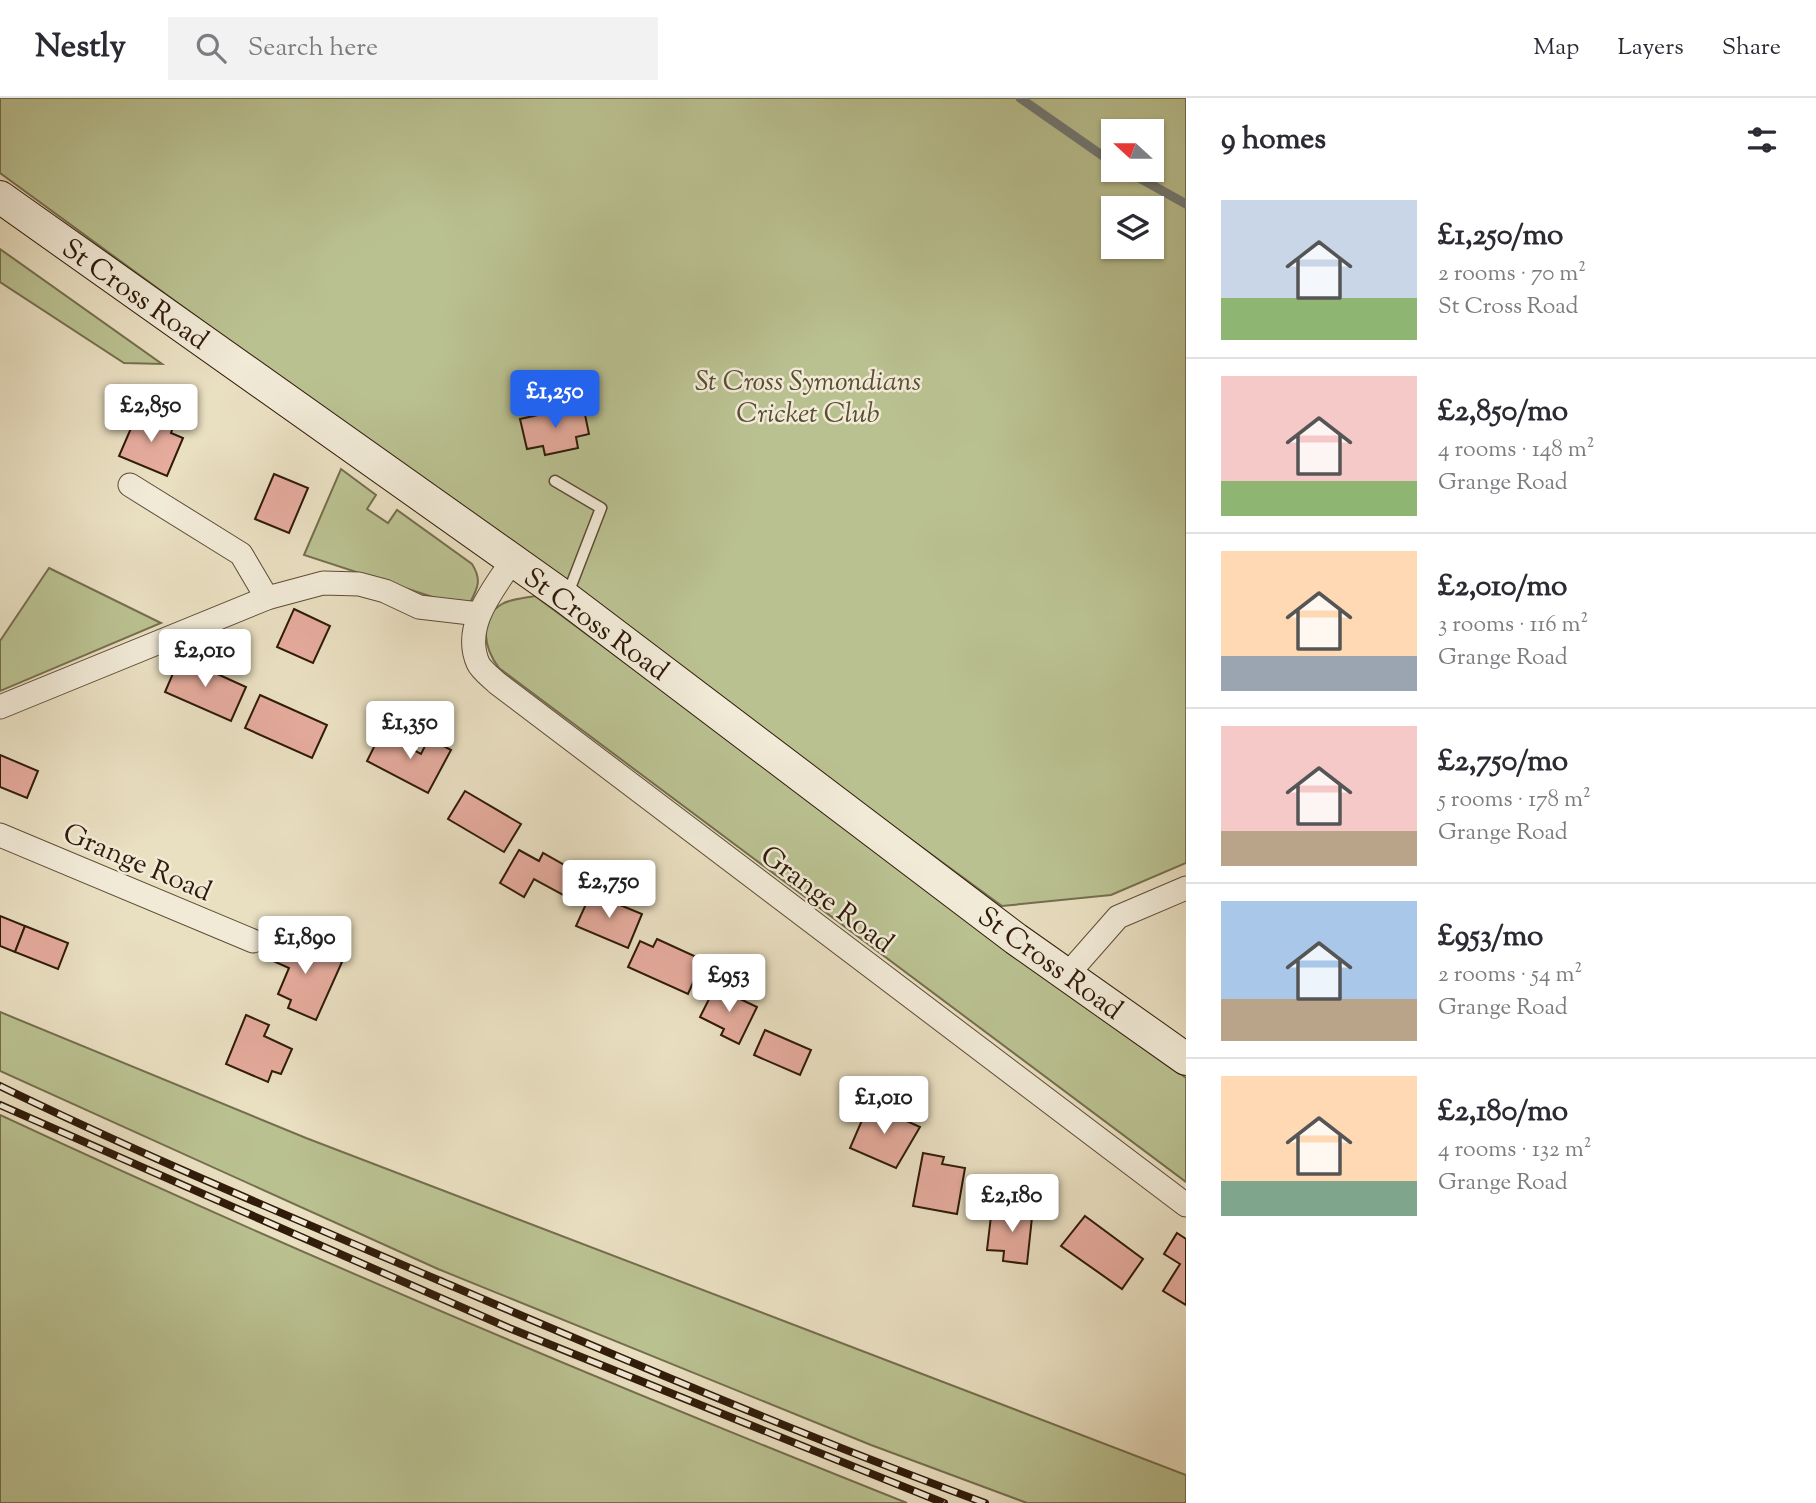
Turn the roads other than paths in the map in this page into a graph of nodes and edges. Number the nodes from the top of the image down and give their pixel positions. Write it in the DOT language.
graph roads {
  1 [pos="0,197"];
  2 [pos="555,481"];
  3 [pos="130,485"];
  4 [pos="512,561"];
  5 [pos="267,598"];
  6 [pos="566,598"];
  7 [pos="479,614"];
  8 [pos="0,707"];
  9 [pos="0,835"];
  10 [pos="1186,888"];
  11 [pos="253,941"];
  12 [pos="1067,975"];
  13 [pos="1186,1059"];
  14 [pos="1186,1205"];
  1 -- 4 [label="main road, St Cross Road"];
  2 -- 6 [label="lane"];
  3 -- 5 [label="street"];
  4 -- 6 [label="main road, St Cross Road"];
  4 -- 7 [label="street, Grange Road"];
  5 -- 7 [label="street"];
  5 -- 8 [label="street"];
  6 -- 12 [label="main road, St Cross Road"];
  7 -- 14 [label="street, Grange Road"];
  9 -- 11 [label="street, Grange Road"];
  10 -- 12 [label="street"];
  12 -- 13 [label="main road, St Cross Road"];
}
